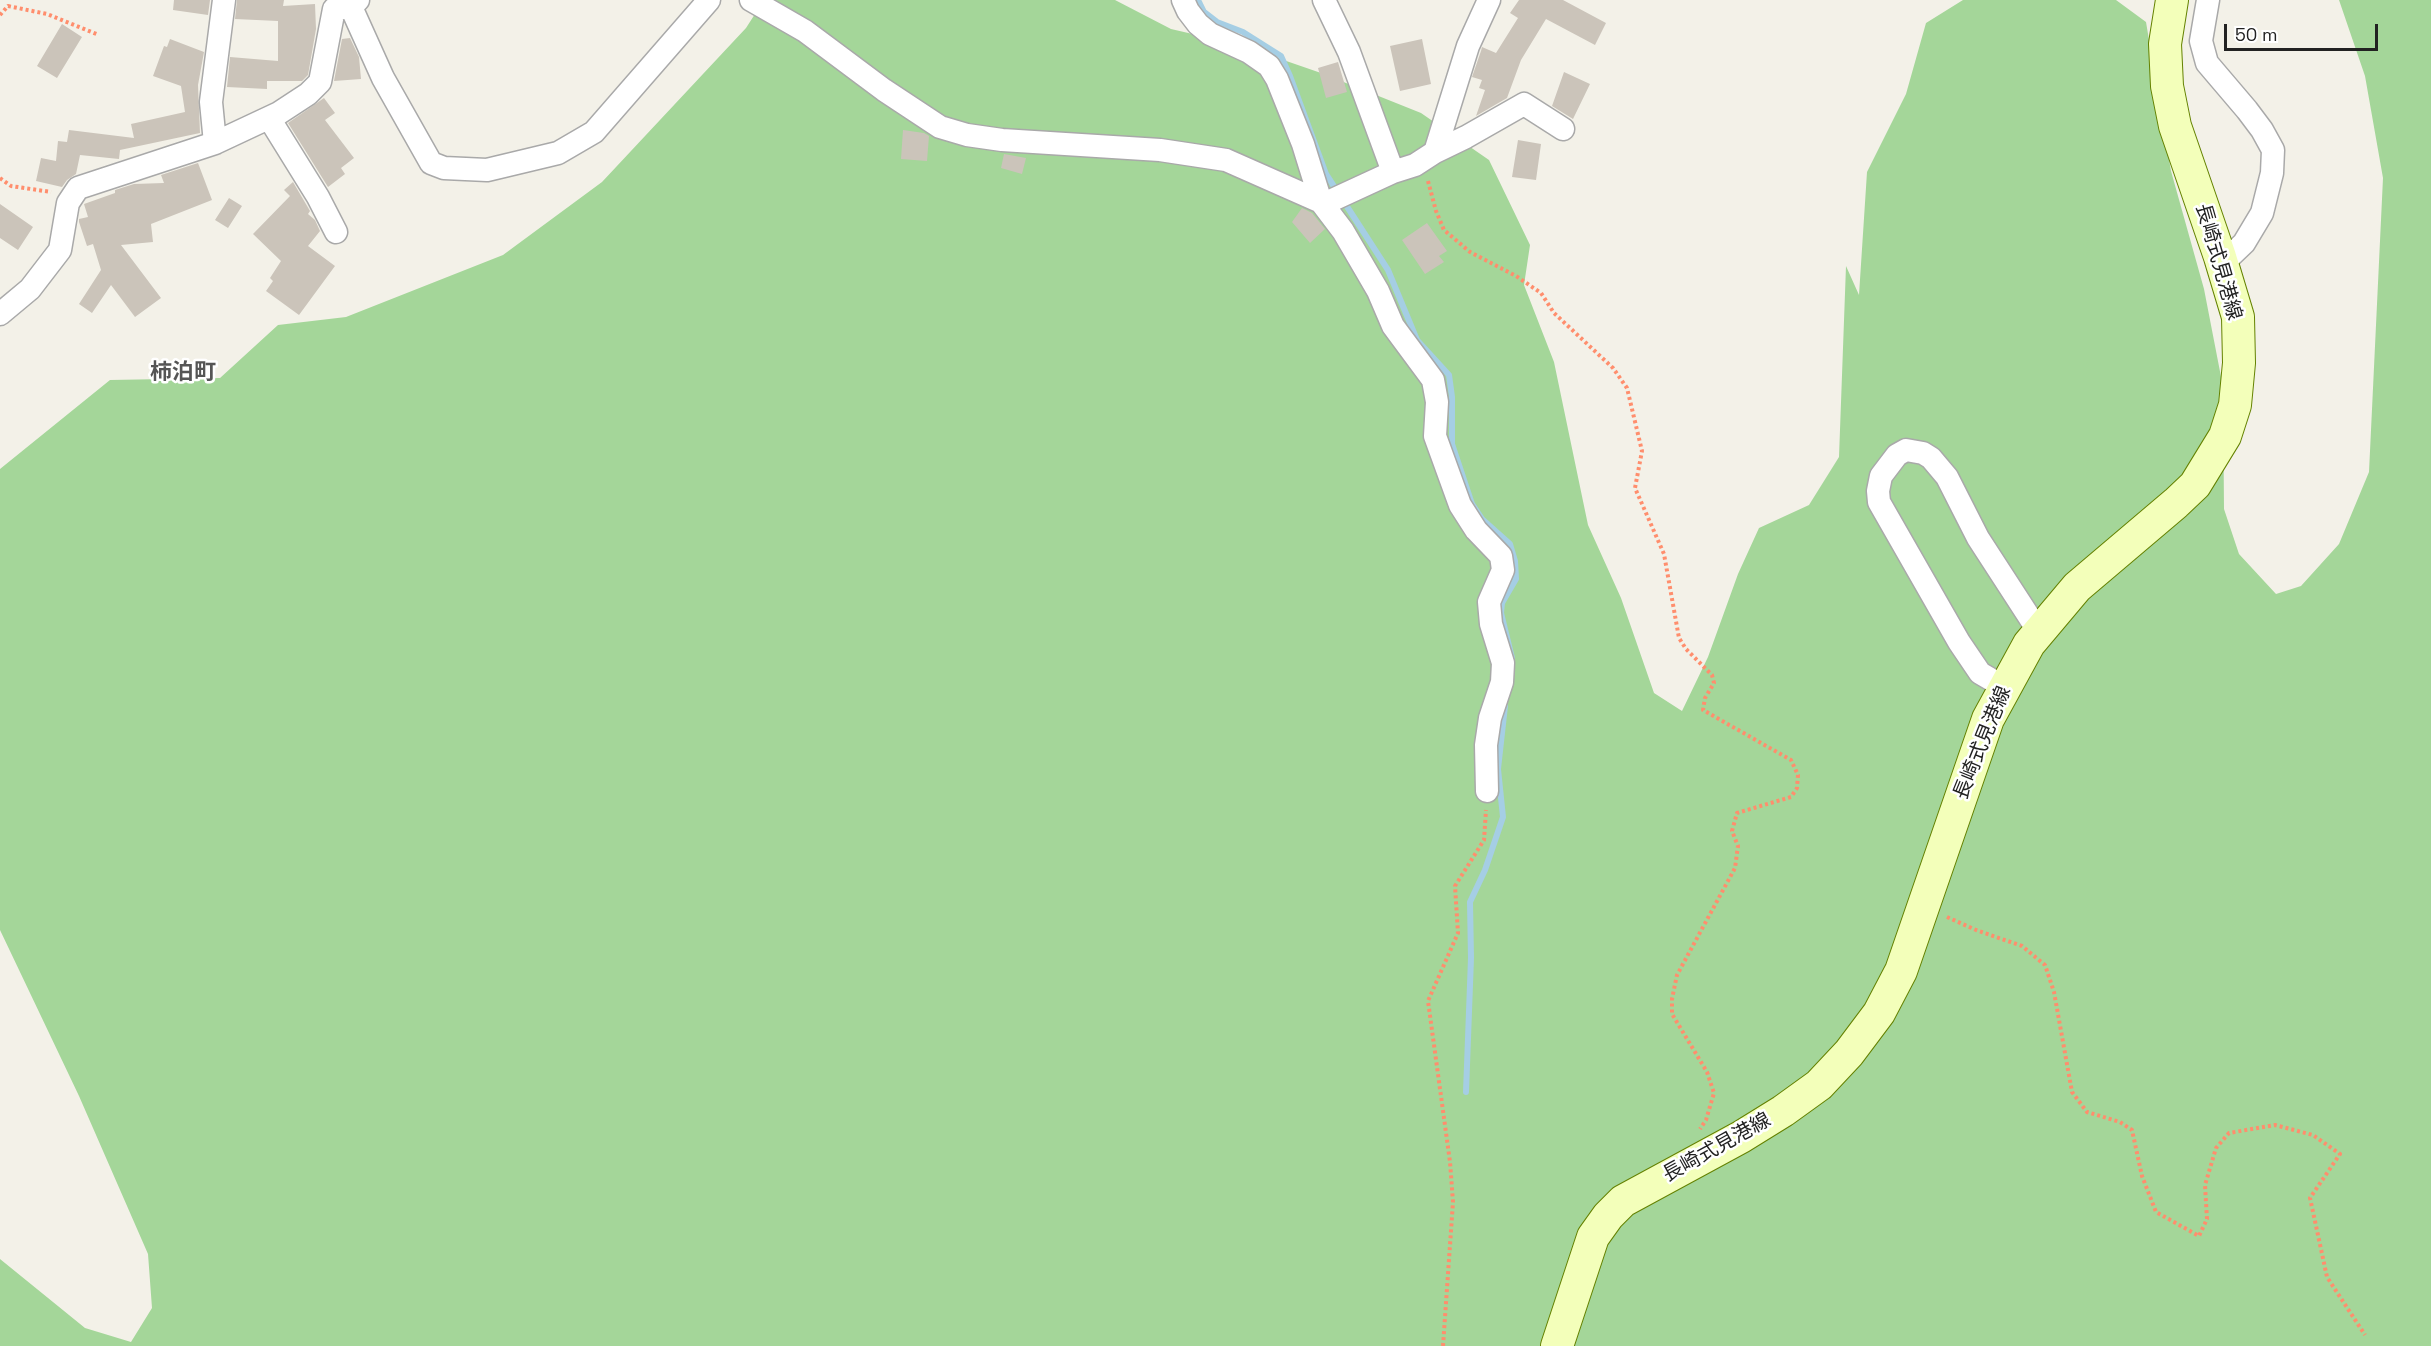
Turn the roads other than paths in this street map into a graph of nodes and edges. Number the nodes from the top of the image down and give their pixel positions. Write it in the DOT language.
graph roads {
  1 [pos="224,0"];
  2 [pos="709,0"];
  3 [pos="751,0"];
  4 [pos="1183,0"];
  5 [pos="1324,0"];
  6 [pos="1489,0"];
  7 [pos="2172,0"];
  8 [pos="2208,0"];
  9 [pos="355,4"];
  10 [pos="269,118"];
  11 [pos="1563,129"];
  12 [pos="215,144"];
  13 [pos="1429,156"];
  14 [pos="1393,172"];
  15 [pos="1332,199"];
  16 [pos="336,232"];
  17 [pos="2222,264"];
  18 [pos="0,314"];
  19 [pos="2039,632"];
  20 [pos="2004,687"];
  21 [pos="1487,791"];
  22 [pos="1557,1346"];
  1 -- 12 [label="street"];
  2 -- 9 [label="street"];
  3 -- 15 [label="street"];
  4 -- 15 [label="street"];
  5 -- 14 [label="street"];
  6 -- 13 [label="street"];
  7 -- 17 [label="main road, 長崎式見港線"];
  8 -- 17 [label="street"];
  9 -- 10 [label="street"];
  10 -- 12 [label="street"];
  10 -- 16 [label="street"];
  11 -- 13 [label="street"];
  12 -- 18 [label="street"];
  13 -- 14 [label="street"];
  14 -- 15 [label="street"];
  15 -- 21 [label="street"];
  17 -- 19 [label="main road, 長崎式見港線"];
  19 -- 20 [label="main road, 長崎式見港線"];
  19 -- 20 [label="street"];
  20 -- 22 [label="main road, 長崎式見港線"];
}
